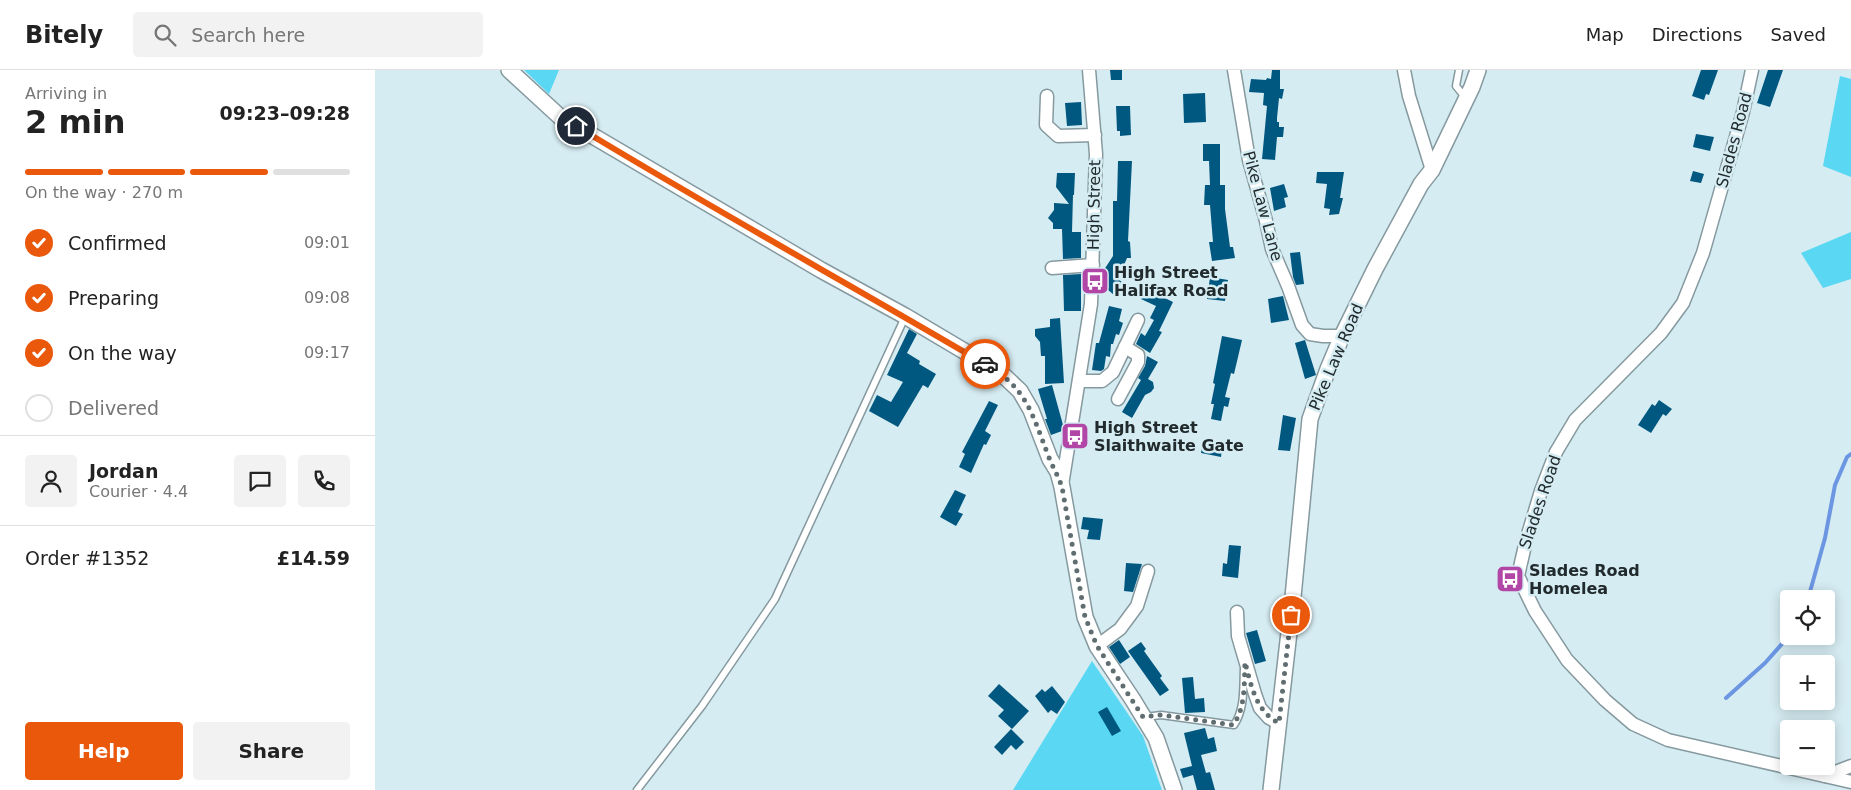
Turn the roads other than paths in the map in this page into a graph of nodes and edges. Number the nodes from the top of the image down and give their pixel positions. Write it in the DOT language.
graph roads {
  1 [pos="509,70"];
  2 [pos="1089,70"];
  3 [pos="1234,70"];
  4 [pos="1404,70"];
  5 [pos="1459,70"];
  6 [pos="1478,70"];
  7 [pos="1752,70"];
  8 [pos="1047,96"];
  9 [pos="1466,99"];
  10 [pos="1095,135"];
  11 [pos="1432,170"];
  12 [pos="1093,265"];
  13 [pos="1052,268"];
  14 [pos="905,316"];
  15 [pos="1138,320"];
  16 [pos="1342,336"];
  17 [pos="1125,347"];
  18 [pos="1079,381"];
  19 [pos="1118,399"];
  20 [pos="1062,487"];
  21 [pos="1148,571"];
  22 [pos="1237,612"];
  23 [pos="1097,646"];
  24 [pos="1245,662"];
  25 [pos="1143,717"];
  26 [pos="1279,723"];
  27 [pos="1851,766"];
  28 [pos="1825,776"];
  29 [pos="1851,782"];
  30 [pos="637,790"];
  31 [pos="1174,790"];
  32 [pos="1271,790"];
  1 -- 14 [label="street"];
  2 -- 10 [label="street, High Street"];
  3 -- 16 [label="street, Pike Law Lane"];
  4 -- 11 [label="street"];
  5 -- 9 [label="lane"];
  6 -- 9 [label="street, Pike Law Road"];
  7 -- 28 [label="street, Slades Road"];
  8 -- 10 [label="street"];
  9 -- 11 [label="street, Pike Law Road"];
  10 -- 12 [label="street, High Street"];
  11 -- 16 [label="street, Pike Law Road"];
  12 -- 13 [label="street"];
  12 -- 18 [label="street, High Street"];
  14 -- 20 [label="street"];
  14 -- 30 [label="lane"];
  15 -- 17 [label="street"];
  16 -- 26 [label="street, Pike Law Road"];
  17 -- 18 [label="street"];
  17 -- 19 [label="street"];
  18 -- 20 [label="street, High Street"];
  20 -- 23 [label="street"];
  21 -- 23 [label="street"];
  22 -- 24 [label="street"];
  23 -- 25 [label="street"];
  24 -- 25 [label="lane"];
  24 -- 26 [label="street"];
  25 -- 31 [label="street"];
  26 -- 32 [label="street, Pike Law Road"];
  27 -- 28 [label="street"];
  28 -- 29 [label="street, Slades Road"];
}
